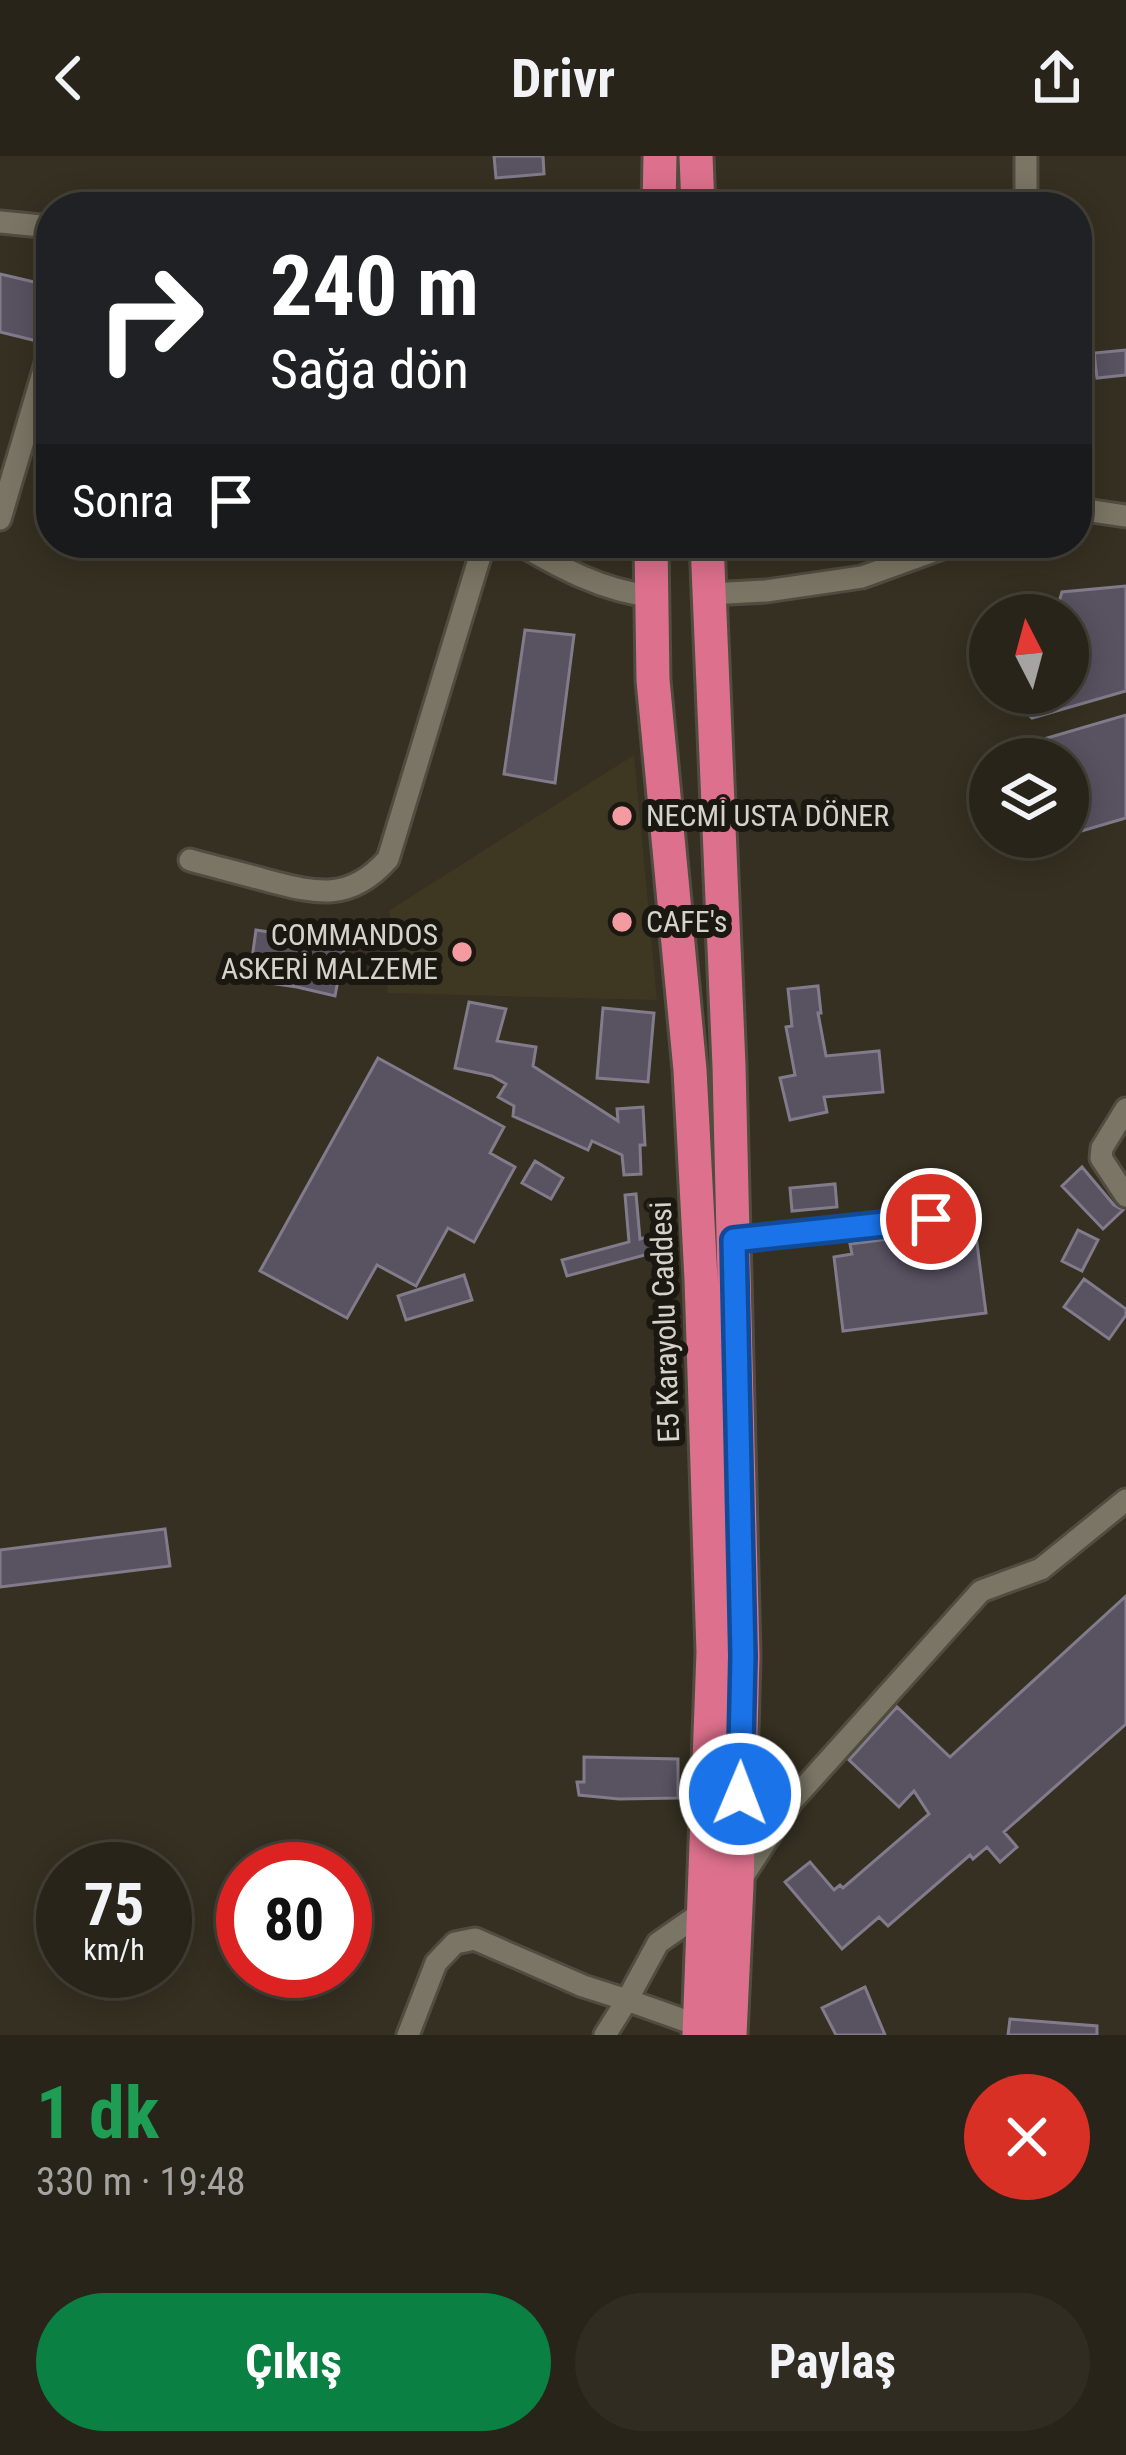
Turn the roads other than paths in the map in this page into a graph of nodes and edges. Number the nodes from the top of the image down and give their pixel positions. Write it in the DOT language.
graph roads {
  1 [pos="660,156"];
  2 [pos="697,156"];
  3 [pos="1026,156"];
  4 [pos="659,192"];
  5 [pos="698,192"];
  6 [pos="1026,192"];
  7 [pos="0,222"];
  8 [pos="36,226"];
  9 [pos="36,397"];
  10 [pos="1092,511"];
  11 [pos="1126,516"];
  12 [pos="0,519"];
  13 [pos="479,558"];
  14 [pos="544,558"];
  15 [pos="651,558"];
  16 [pos="708,558"];
  17 [pos="915,558"];
  18 [pos="709,595"];
  19 [pos="650,598"];
  20 [pos="190,860"];
  21 [pos="1126,1109"];
  22 [pos="1126,1196"];
  23 [pos="931,1219"];
  24 [pos="734,1240"];
  25 [pos="1126,1500"];
  26 [pos="737,1885"];
  27 [pos="704,1911"];
  28 [pos="627,2000"];
  29 [pos="709,2032"];
  30 [pos="408,2035"];
  31 [pos="605,2035"];
  1 -- 4 [label="highway"];
  2 -- 5 [label="highway"];
  3 -- 6 [label="street"];
  7 -- 8 [label="street"];
  9 -- 12 [label="street"];
  10 -- 11 [label="street"];
  13 -- 20 [label="street"];
  14 -- 19 [label="street"];
  15 -- 19 [label="highway, E5 Karayolu Caddesi"];
  16 -- 18 [label="highway"];
  17 -- 18 [label="street"];
  18 -- 19 [label="highway"];
  18 -- 19 [label="highway"];
  18 -- 24 [label="highway"];
  19 -- 27 [label="highway, E5 Karayolu Caddesi"];
  21 -- 22 [label="street"];
  23 -- 24 [label="street"];
  24 -- 26 [label="highway"];
  25 -- 26 [label="street"];
  26 -- 29 [label="highway"];
  27 -- 28 [label="street"];
  27 -- 29 [label="highway, E5 Karayolu Caddesi"];
  28 -- 29 [label="street"];
  28 -- 30 [label="street"];
  28 -- 31 [label="street"];
}
